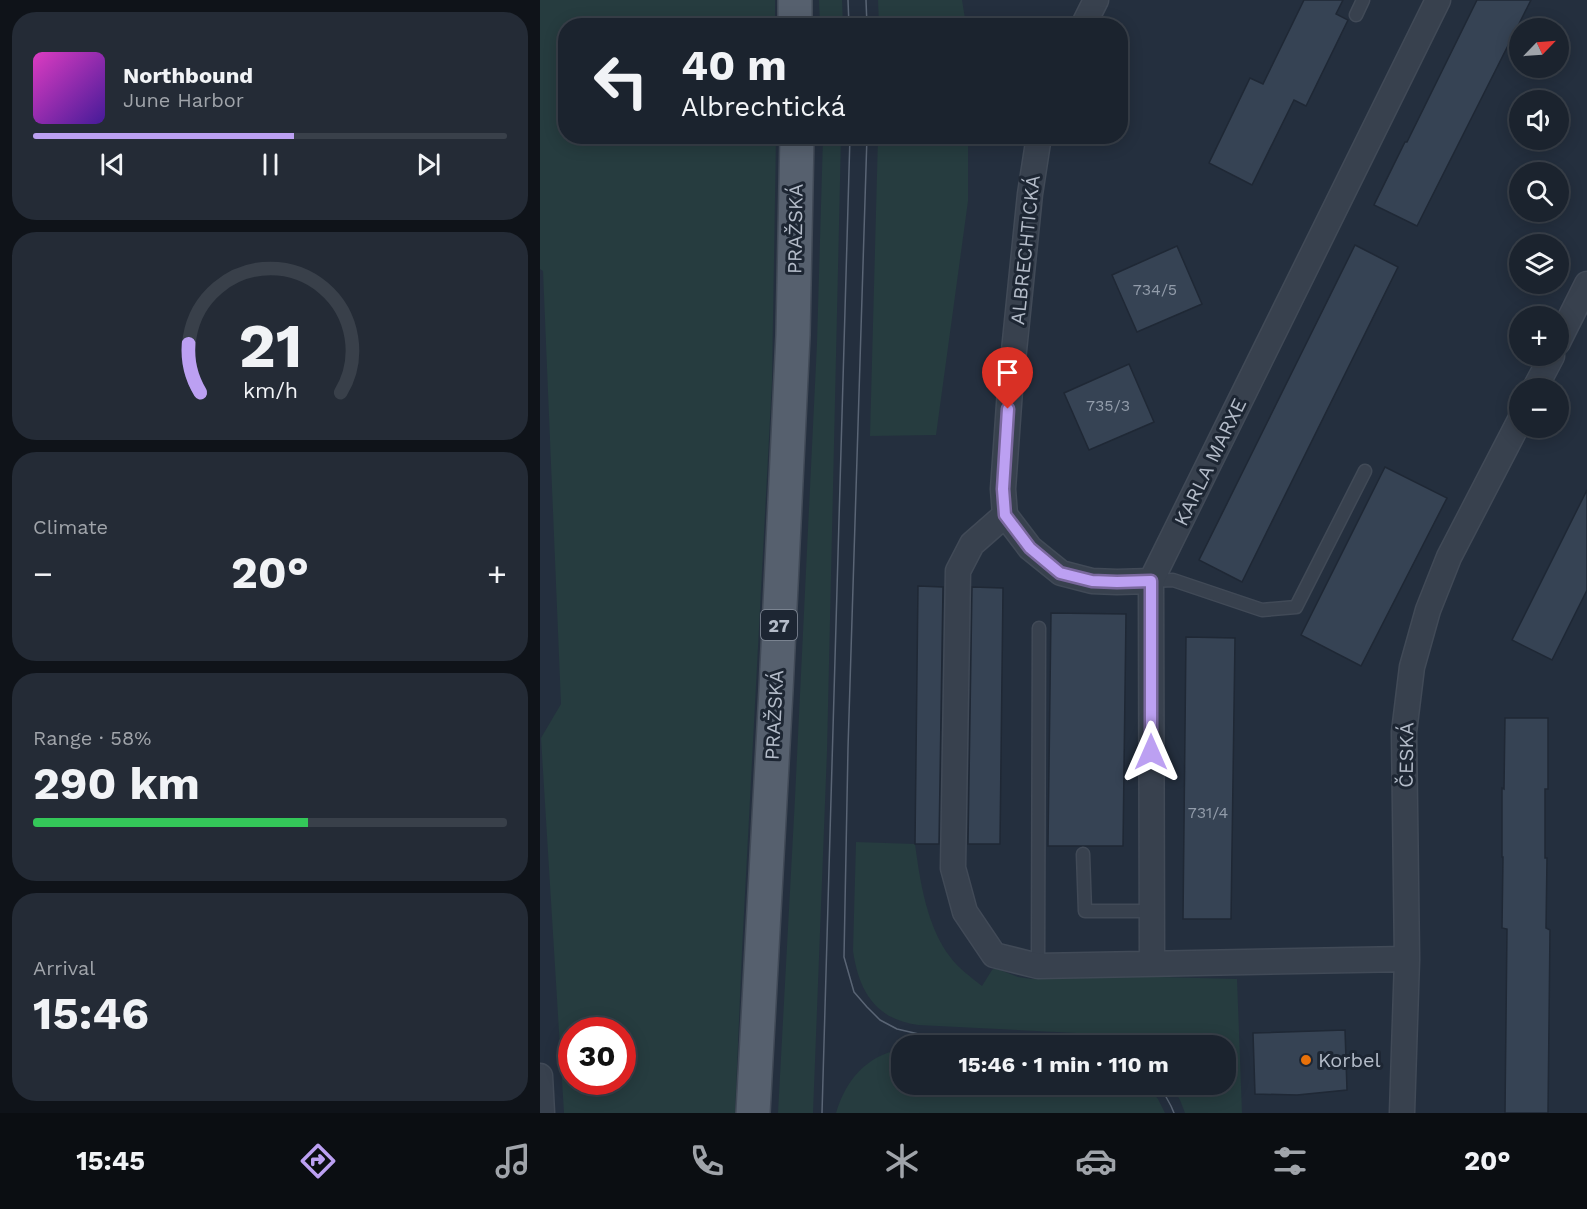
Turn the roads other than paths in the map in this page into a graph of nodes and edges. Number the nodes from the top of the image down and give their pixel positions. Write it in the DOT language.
graph roads {
  1 [pos="795,0"];
  2 [pos="1096,0"];
  3 [pos="1363,0"];
  4 [pos="1438,0"];
  5 [pos="1356,15"];
  6 [pos="795,18"];
  7 [pos="1087,18"];
  8 [pos="797,144"];
  9 [pos="1038,144"];
  10 [pos="1587,284"];
  11 [pos="1569,320"];
  12 [pos="1511,438"];
  13 [pos="1365,471"];
  14 [pos="1005,515"];
  15 [pos="1151,581"];
  16 [pos="1039,628"];
  17 [pos="1083,854"];
  18 [pos="1151,911"];
  19 [pos="1407,959"];
  20 [pos="1152,963"];
  21 [pos="1038,966"];
  22 [pos="753,1113"];
  23 [pos="1402,1113"];
  1 -- 6 [label="main road"];
  2 -- 7 [label="street"];
  3 -- 5 [label="lane"];
  4 -- 15 [label="street, KARLA MARXE"];
  8 -- 22 [label="main road, PRAŽSKÁ / 27"];
  9 -- 14 [label="street, ALBRECHTICKÁ"];
  10 -- 11 [label="street"];
  12 -- 19 [label="street, ČESKÁ"];
  13 -- 15 [label="lane"];
  14 -- 15 [label="street"];
  14 -- 21 [label="street"];
  15 -- 18 [label="street, KARLA MARXE"];
  16 -- 21 [label="lane"];
  17 -- 18 [label="lane"];
  18 -- 20 [label="street, KARLA MARXE"];
  19 -- 20 [label="street"];
  19 -- 23 [label="street, ČESKÁ"];
  20 -- 21 [label="street"];
}
